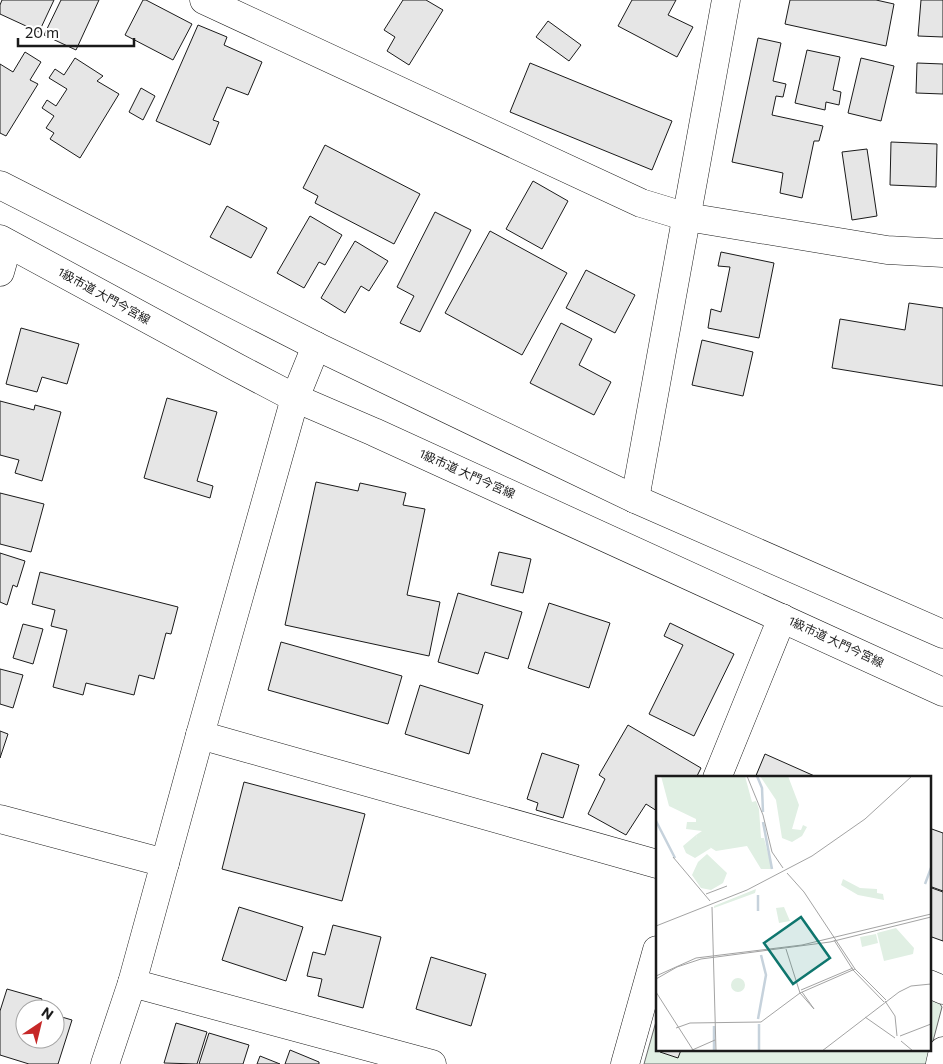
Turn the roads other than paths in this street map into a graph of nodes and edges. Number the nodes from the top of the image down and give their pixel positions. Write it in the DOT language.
graph roads {
  1 [pos="204,0"];
  2 [pos="726,0"];
  3 [pos="0,185"];
  4 [pos="687,217"];
  5 [pos="4,241"];
  6 [pos="943,253"];
  7 [pos="0,272"];
  8 [pos="316,346"];
  9 [pos="295,398"];
  10 [pos="634,500"];
  11 [pos="782,618"];
  12 [pos="943,634"];
  13 [pos="943,692"];
  14 [pos="200,735"];
  15 [pos="718,776"];
  16 [pos="0,818"];
  17 [pos="165,863"];
  18 [pos="656,864"];
  19 [pos="656,954"];
  20 [pos="132,982"];
  21 [pos="930,984"];
  22 [pos="943,990"];
  23 [pos="943,1051"];
  24 [pos="105,1064"];
  25 [pos="432,1064"];
  26 [pos="625,1064"];
  27 [pos="940,1064"];
  1 -- 4 [label="street"];
  2 -- 4 [label="street"];
  3 -- 8 [label="street"];
  4 -- 6 [label="street"];
  4 -- 10 [label="street"];
  5 -- 7 [label="street"];
  5 -- 9 [label="street, 1級市道 大門今宮線"];
  8 -- 9 [label="street"];
  8 -- 10 [label="street"];
  9 -- 11 [label="street, 1級市道 大門今宮線"];
  9 -- 14 [label="street"];
  10 -- 12 [label="street"];
  11 -- 13 [label="street, 1級市道 大門今宮線"];
  11 -- 15 [label="street"];
  14 -- 17 [label="street"];
  14 -- 18 [label="street"];
  16 -- 17 [label="street"];
  17 -- 20 [label="street"];
  19 -- 26 [label="street"];
  20 -- 24 [label="street"];
  20 -- 25 [label="street"];
  21 -- 22 [label="street"];
  23 -- 27 [label="street"];
}
